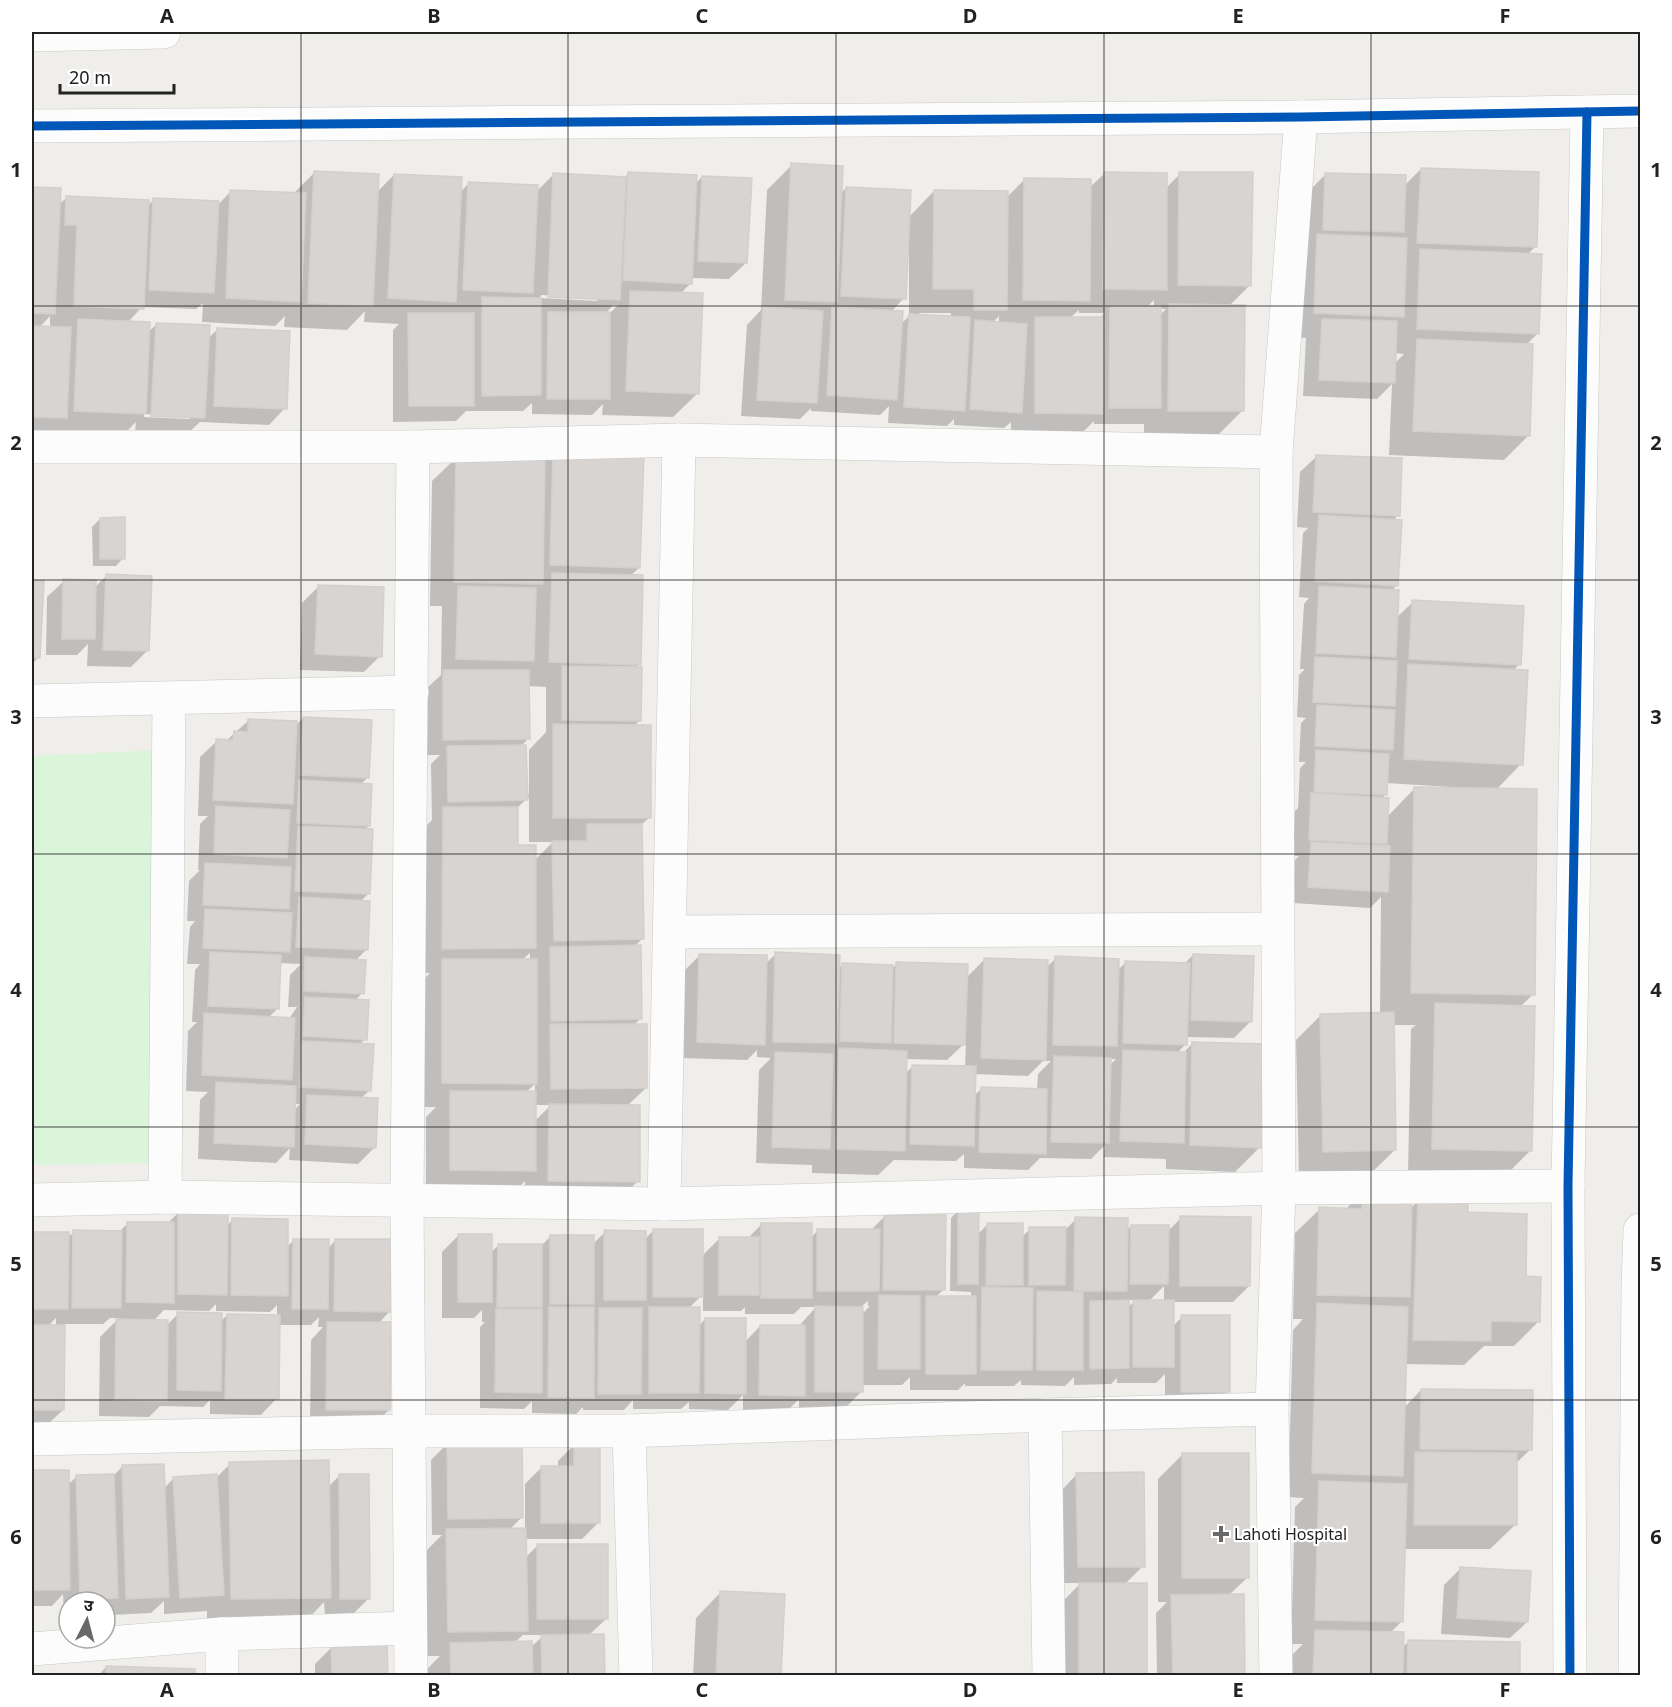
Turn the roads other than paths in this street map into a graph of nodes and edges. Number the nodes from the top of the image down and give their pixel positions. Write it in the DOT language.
graph roads {
  1 [pos="164,32"];
  2 [pos="32,35"];
  3 [pos="1641,111"];
  4 [pos="1587,112"];
  5 [pos="1302,117"];
  6 [pos="32,126"];
  7 [pos="679,440"];
  8 [pos="32,447"];
  9 [pos="413,447"];
  10 [pos="1276,452"];
  11 [pos="412,692"];
  12 [pos="169,699"];
  13 [pos="32,701"];
  14 [pos="1277,929"];
  15 [pos="670,932"];
  16 [pos="1568,1186"];
  17 [pos="1279,1188"];
  18 [pos="165,1197"];
  19 [pos="32,1200"];
  20 [pos="407,1201"];
  21 [pos="664,1204"];
  22 [pos="1641,1230"];
  23 [pos="1272,1409"];
  24 [pos="1045,1414"];
  25 [pos="409,1431"];
  26 [pos="629,1431"];
  27 [pos="32,1440"];
  28 [pos="1638,1480"];
  29 [pos="409,1628"];
  30 [pos="222,1634"];
  31 [pos="32,1649"];
  32 [pos="222,1676"];
  33 [pos="411,1676"];
  34 [pos="636,1676"];
  35 [pos="1049,1676"];
  36 [pos="1276,1676"];
  37 [pos="1570,1676"];
  38 [pos="1635,1676"];
  1 -- 2 [label="street"];
  3 -- 4 [label="street"];
  4 -- 5 [label="street"];
  4 -- 16 [label="street"];
  5 -- 6 [label="street"];
  5 -- 10 [label="street"];
  7 -- 9 [label="street"];
  7 -- 10 [label="street"];
  7 -- 15 [label="street"];
  8 -- 9 [label="street"];
  9 -- 11 [label="street"];
  10 -- 14 [label="street"];
  11 -- 12 [label="street"];
  11 -- 20 [label="street"];
  12 -- 13 [label="street"];
  12 -- 18 [label="street"];
  14 -- 15 [label="street"];
  14 -- 17 [label="street"];
  15 -- 21 [label="street"];
  16 -- 17 [label="street"];
  16 -- 37 [label="street"];
  17 -- 21 [label="street"];
  17 -- 23 [label="street"];
  18 -- 19 [label="street"];
  18 -- 20 [label="street"];
  20 -- 21 [label="street"];
  20 -- 25 [label="street"];
  22 -- 28 [label="street"];
  23 -- 24 [label="street"];
  23 -- 36 [label="street"];
  24 -- 26 [label="street"];
  24 -- 35 [label="street"];
  25 -- 26 [label="street"];
  25 -- 27 [label="street"];
  25 -- 29 [label="street"];
  26 -- 34 [label="street"];
  28 -- 38 [label="street"];
  29 -- 30 [label="street"];
  29 -- 33 [label="street"];
  30 -- 31 [label="street"];
  30 -- 32 [label="street"];
}
